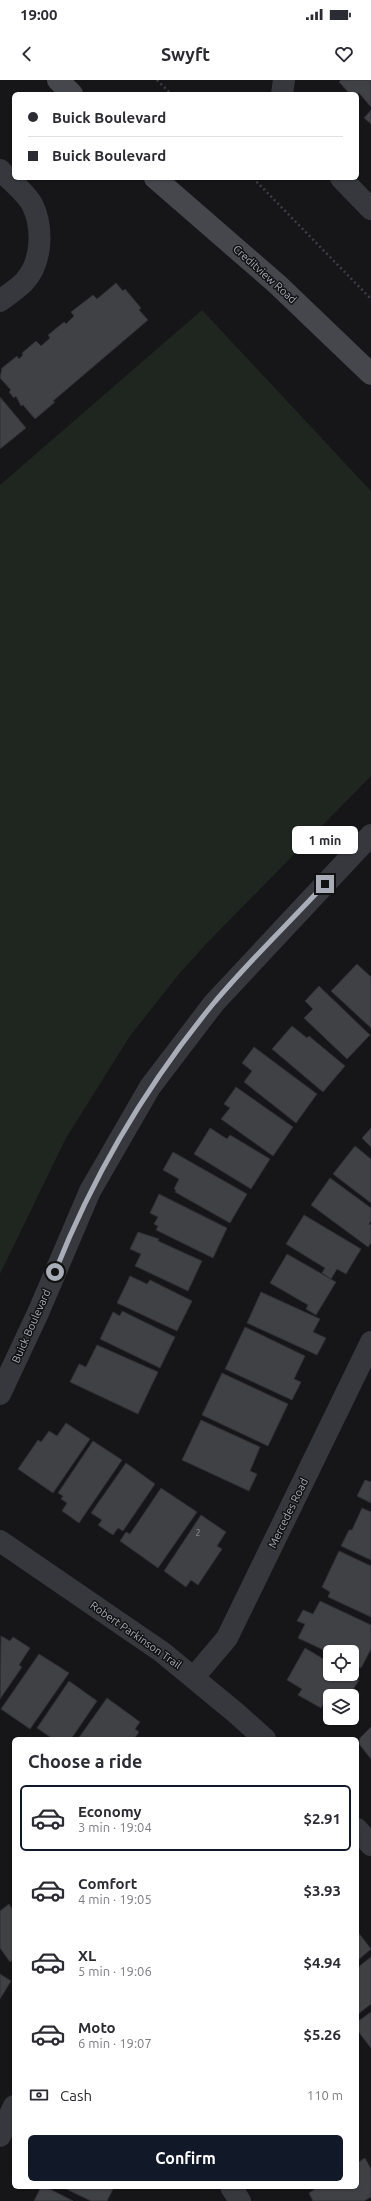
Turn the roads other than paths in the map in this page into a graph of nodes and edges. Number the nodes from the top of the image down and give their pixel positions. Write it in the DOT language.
graph roads {
  1 [pos="58,80"];
  2 [pos="284,80"];
  3 [pos="70,92"];
  4 [pos="282,92"];
  5 [pos="0,170"];
  6 [pos="157,180"];
  7 [pos="344,180"];
  8 [pos="371,209"];
  9 [pos="0,301"];
  10 [pos="371,374"];
  11 [pos="371,835"];
  12 [pos="371,1342"];
  13 [pos="0,1394"];
  14 [pos="0,1541"];
  15 [pos="194,1677"];
  16 [pos="263,1737"];
  17 [pos="359,1831"];
  18 [pos="371,1845"];
  19 [pos="12,2110"];
  20 [pos="0,2136"];
  21 [pos="232,2189"];
  22 [pos="240,2201"];
  1 -- 3 [label="main road"];
  2 -- 4 [label="street"];
  5 -- 9 [label="street"];
  6 -- 10 [label="main road, Creditview Road"];
  7 -- 8 [label="street"];
  11 -- 13 [label="street, Buick Boulevard"];
  12 -- 15 [label="street, Mercedes Road"];
  14 -- 15 [label="street, Robert Parkinson Trail"];
  15 -- 16 [label="street, Robert Parkinson Trail"];
  17 -- 18 [label="street"];
  19 -- 20 [label="street"];
  21 -- 22 [label="street"];
}
